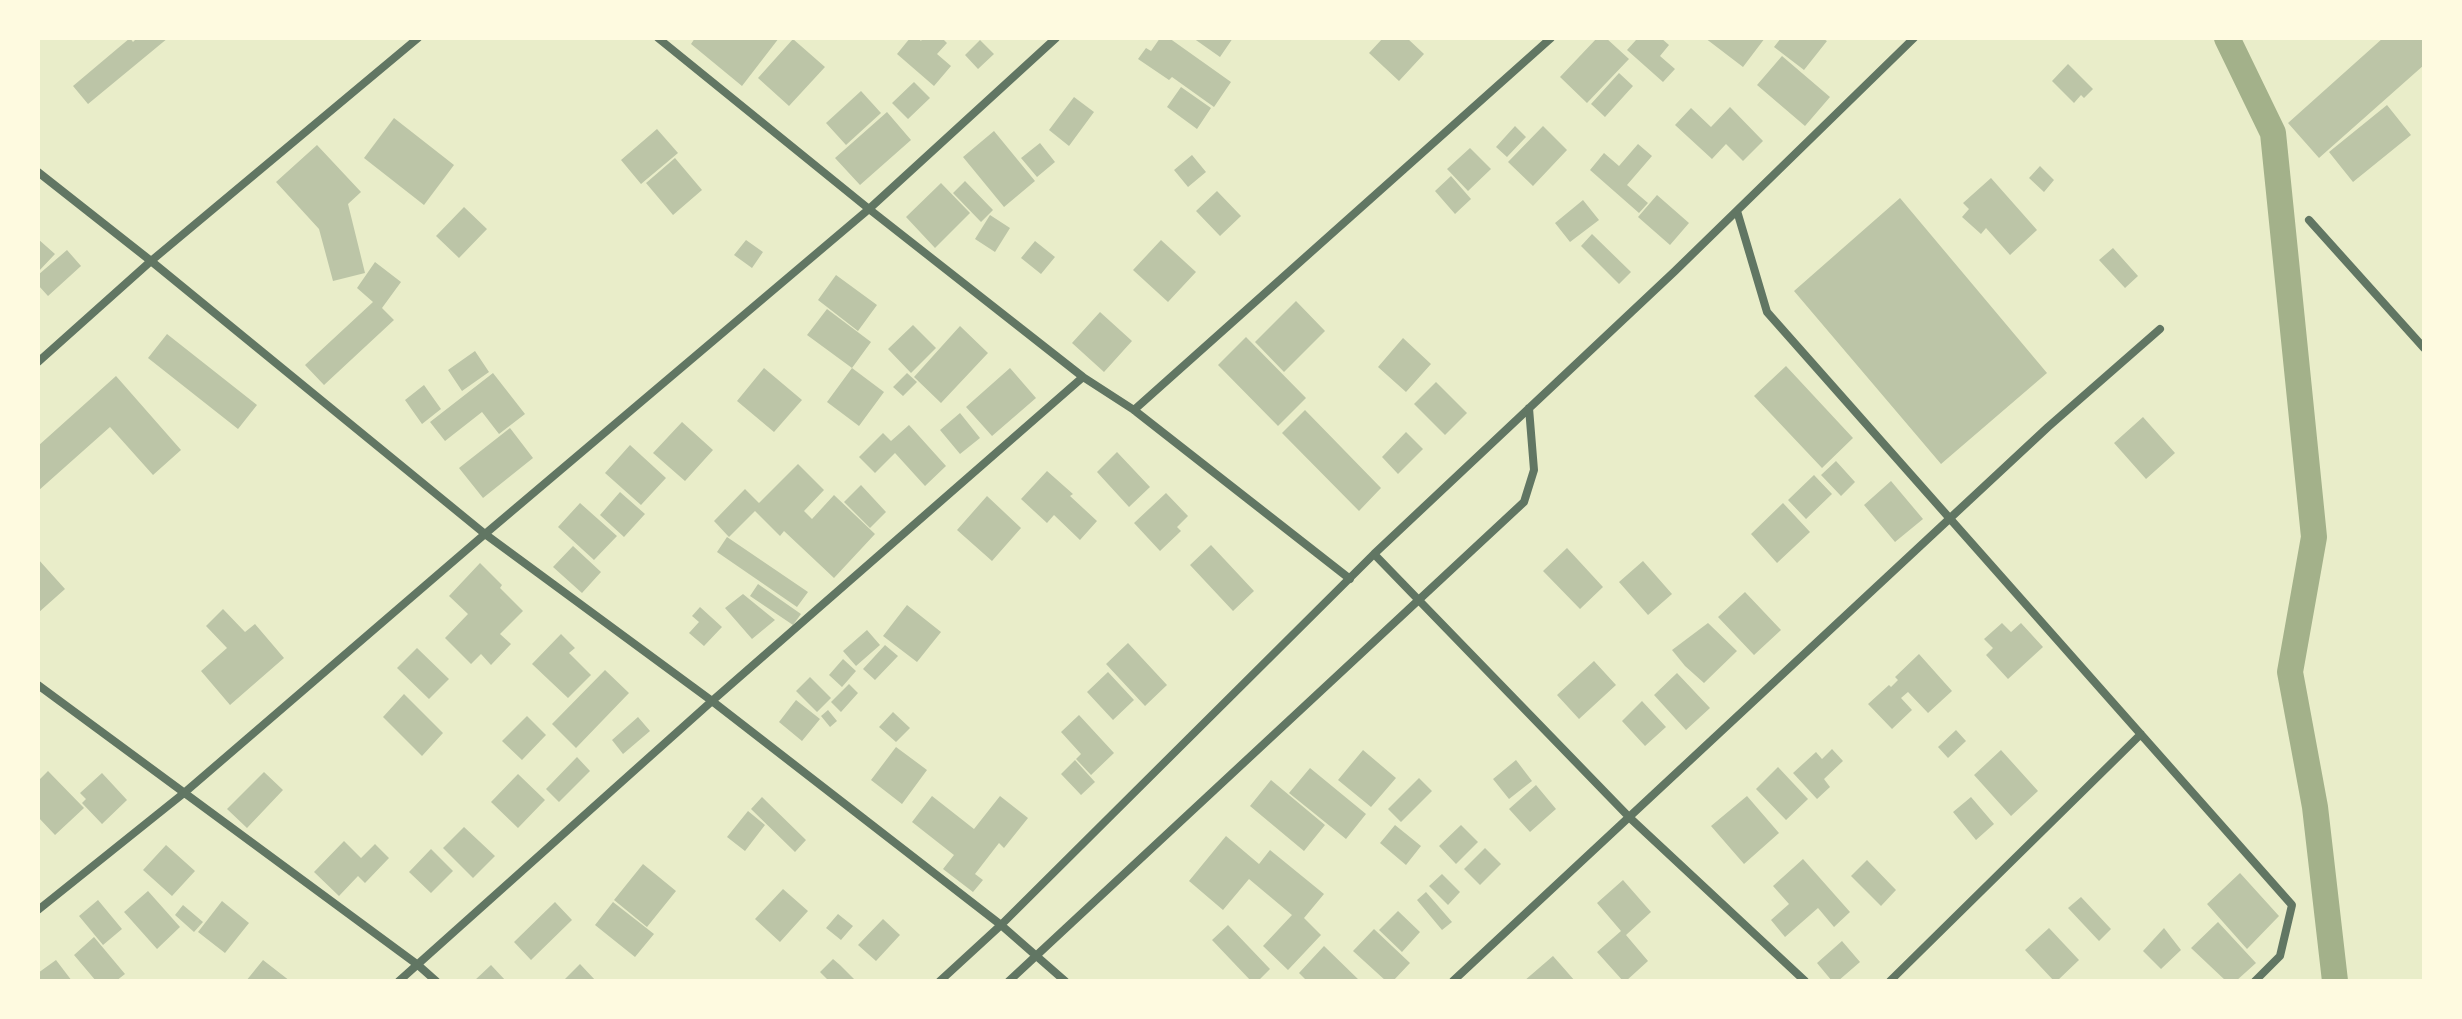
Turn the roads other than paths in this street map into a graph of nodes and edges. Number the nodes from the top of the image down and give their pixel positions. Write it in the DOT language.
graph roads {
  1 [pos="418,38"];
  2 [pos="658,38"];
  3 [pos="1056,38"];
  4 [pos="1551,38"];
  5 [pos="1914,38"];
  6 [pos="38,172"];
  7 [pos="869,209"];
  8 [pos="1737,211"];
  9 [pos="2309,220"];
  10 [pos="151,261"];
  11 [pos="2160,329"];
  12 [pos="2424,348"];
  13 [pos="38,362"];
  14 [pos="1083,377"];
  15 [pos="1529,408"];
  16 [pos="1134,410"];
  17 [pos="1951,519"];
  18 [pos="485,534"];
  19 [pos="1374,554"];
  20 [pos="1350,579"];
  21 [pos="1418,600"];
  22 [pos="38,685"];
  23 [pos="712,701"];
  24 [pos="2141,734"];
  25 [pos="184,793"];
  26 [pos="1630,818"];
  27 [pos="38,910"];
  28 [pos="1001,925"];
  29 [pos="1036,956"];
  30 [pos="418,965"];
  31 [pos="399,981"];
  32 [pos="436,981"];
  33 [pos="940,981"];
  34 [pos="1009,981"];
  35 [pos="1065,981"];
  36 [pos="1453,981"];
  37 [pos="1805,981"];
  38 [pos="1890,981"];
  39 [pos="2255,981"];
  1 -- 10 [label="street"];
  2 -- 7 [label="street"];
  3 -- 7 [label="street"];
  4 -- 16 [label="street"];
  5 -- 8 [label="street"];
  6 -- 10 [label="street"];
  7 -- 14 [label="street"];
  7 -- 18 [label="street"];
  8 -- 15 [label="street"];
  8 -- 17 [label="street"];
  9 -- 12 [label="street"];
  10 -- 13 [label="street"];
  10 -- 18 [label="street"];
  11 -- 17 [label="street"];
  14 -- 16 [label="street"];
  14 -- 23 [label="street"];
  15 -- 19 [label="street"];
  15 -- 21 [label="street"];
  16 -- 20 [label="street"];
  17 -- 24 [label="street"];
  17 -- 26 [label="street"];
  18 -- 23 [label="street"];
  18 -- 25 [label="street"];
  19 -- 20 [label="street"];
  19 -- 21 [label="street"];
  20 -- 28 [label="street"];
  21 -- 26 [label="street"];
  21 -- 29 [label="street"];
  22 -- 25 [label="street"];
  23 -- 28 [label="street"];
  23 -- 30 [label="street"];
  24 -- 38 [label="street"];
  24 -- 39 [label="street"];
  25 -- 27 [label="street"];
  25 -- 30 [label="street"];
  26 -- 36 [label="street"];
  26 -- 37 [label="street"];
  28 -- 29 [label="street"];
  28 -- 33 [label="street"];
  29 -- 34 [label="street"];
  29 -- 35 [label="street"];
  30 -- 31 [label="street"];
  30 -- 32 [label="street"];
}
